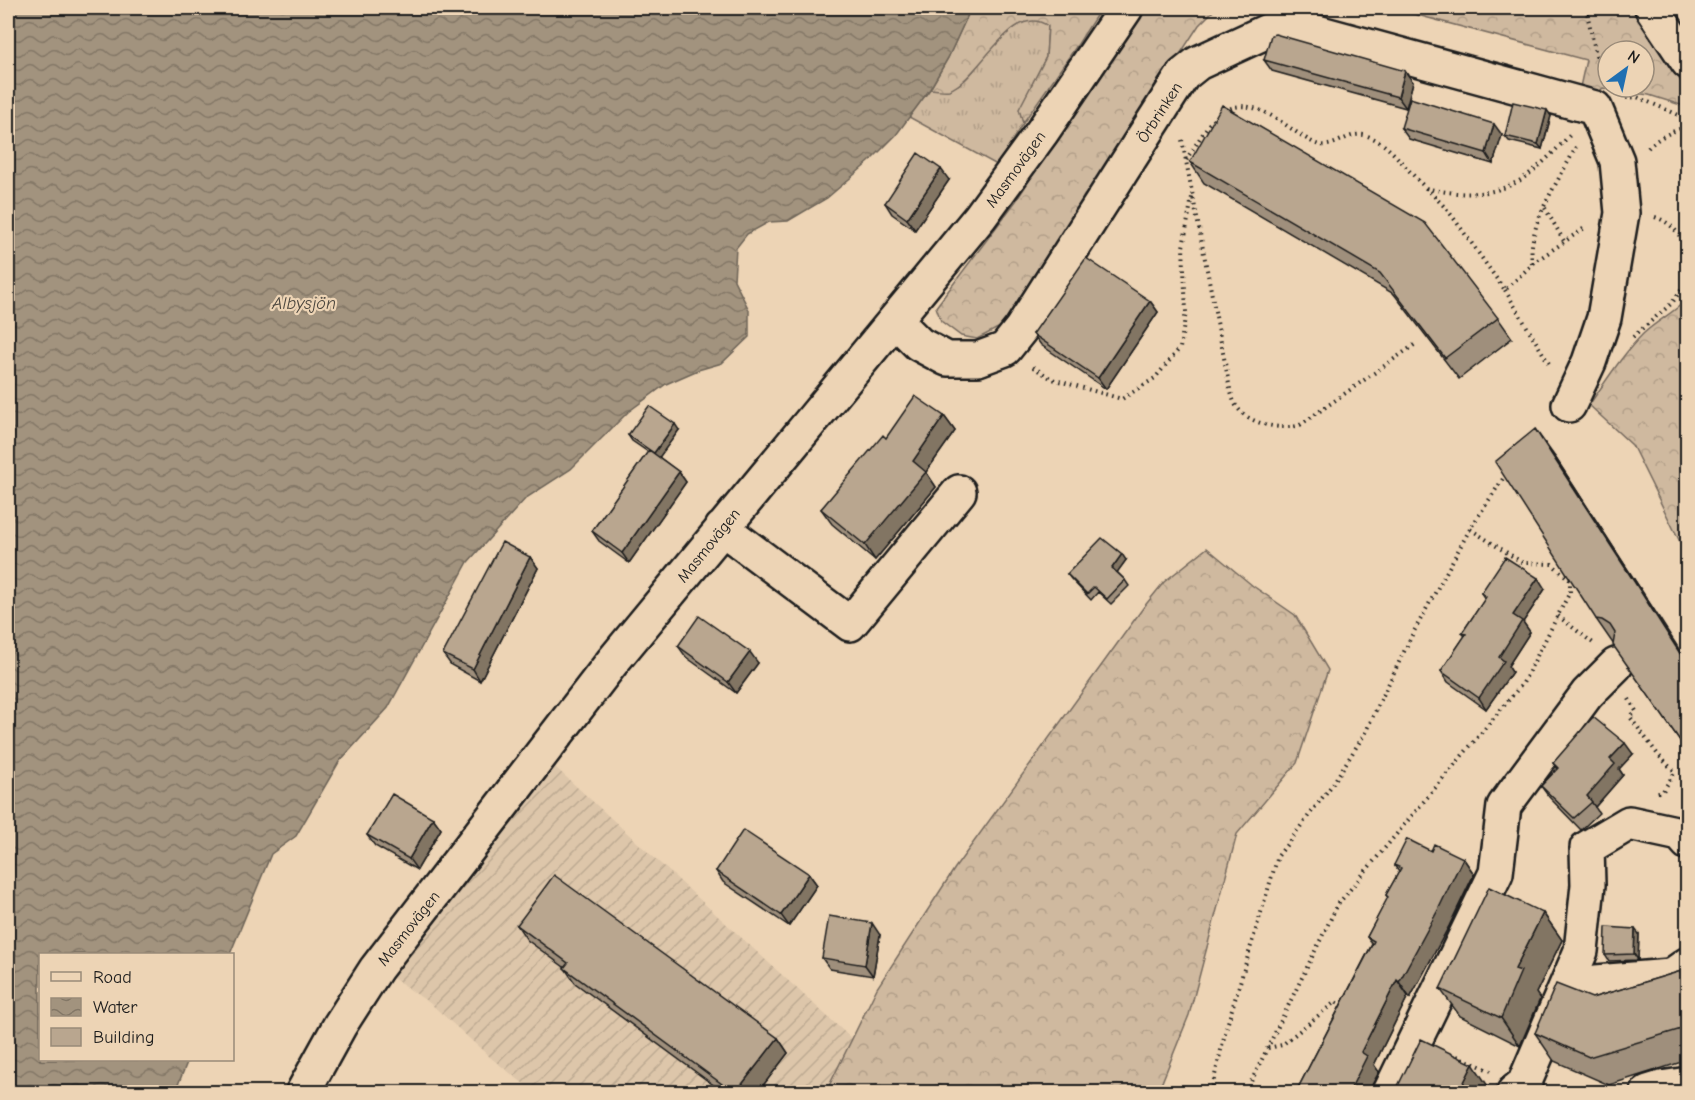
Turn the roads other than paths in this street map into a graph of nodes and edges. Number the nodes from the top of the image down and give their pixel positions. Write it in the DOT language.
graph roads {
  1 [pos="1126,8"];
  2 [pos="1652,8"];
  3 [pos="1688,62"];
  4 [pos="895,320"];
  5 [pos="1569,405"];
  6 [pos="959,492"];
  7 [pos="722,528"];
  8 [pos="1616,665"];
  9 [pos="1688,843"];
  10 [pos="1688,964"];
  11 [pos="1565,989"];
  12 [pos="1688,1084"];
  13 [pos="1527,1090"];
  14 [pos="303,1092"];
  15 [pos="1390,1092"];
  16 [pos="1648,1092"];
  1 -- 4 [label="street, Masmovägen"];
  2 -- 3 [label="street"];
  4 -- 5 [label="street, Örbrinken"];
  4 -- 7 [label="street, Masmovägen"];
  6 -- 7 [label="street"];
  7 -- 14 [label="street, Masmovägen"];
  8 -- 15 [label="street"];
  9 -- 11 [label="street"];
  10 -- 11 [label="street"];
  11 -- 13 [label="street"];
  12 -- 16 [label="street"];
}
